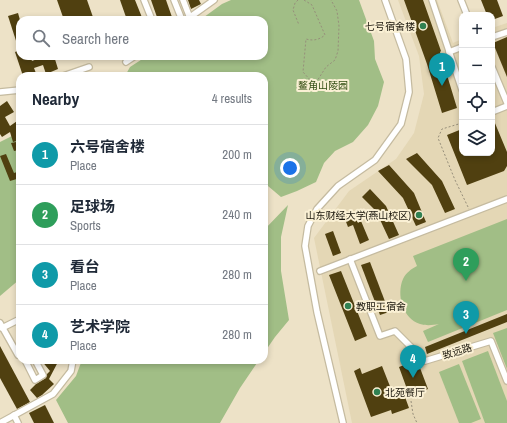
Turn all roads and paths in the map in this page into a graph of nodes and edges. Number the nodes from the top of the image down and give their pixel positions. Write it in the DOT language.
graph roads {
  1 [pos="144,0"];
  2 [pos="174,0"];
  3 [pos="183,0"];
  4 [pos="214,0"];
  5 [pos="298,0"];
  6 [pos="304,0"];
  7 [pos="331,0"];
  8 [pos="385,0"];
  9 [pos="432,0"];
  10 [pos="461,0"];
  11 [pos="466,12"];
  12 [pos="150,16"];
  13 [pos="180,16"];
  14 [pos="187,16"];
  15 [pos="192,16"];
  16 [pos="299,25"];
  17 [pos="507,32"];
  18 [pos="495,36"];
  19 [pos="459,49"];
  20 [pos="449,52"];
  21 [pos="129,60"];
  22 [pos="126,62"];
  23 [pos="89,67"];
  24 [pos="75,72"];
  25 [pos="495,75"];
  26 [pos="460,84"];
  27 [pos="16,90"];
  28 [pos="0,92"];
  29 [pos="507,105"];
  30 [pos="495,111"];
  31 [pos="459,124"];
  32 [pos="507,199"];
  33 [pos="471,213"];
  34 [pos="350,259"];
  35 [pos="320,270"];
  36 [pos="16,320"];
  37 [pos="1,326"];
  38 [pos="16,352"];
  39 [pos="27,364"];
  40 [pos="37,364"];
  41 [pos="72,364"];
  42 [pos="507,381"];
  43 [pos="411,401"];
  44 [pos="14,415"];
  45 [pos="0,423"];
  46 [pos="18,423"];
  47 [pos="343,423"];
  48 [pos="417,423"];
  1 -- 12 [label="street"];
  2 -- 13 [label="street"];
  3 -- 14 [label="street"];
  4 -- 15 [label="street"];
  5 -- 16 [label="path"];
  6 -- 7 [label="path"];
  8 -- 47 [label="street"];
  9 -- 20 [label="street"];
  10 -- 11 [label="street"];
  17 -- 18 [label="street"];
  19 -- 20 [label="street"];
  20 -- 26 [label="street"];
  21 -- 22 [label="street"];
  23 -- 24 [label="street"];
  25 -- 29 [label="street"];
  27 -- 28 [label="street"];
  29 -- 30 [label="street"];
  31 -- 33 [label="path"];
  32 -- 33 [label="street"];
  33 -- 34 [label="street"];
  34 -- 35 [label="street"];
  34 -- 42 [label="street, 致远路"];
  36 -- 37 [label="street"];
  37 -- 38 [label="street"];
  39 -- 40 [label="street"];
  41 -- 44 [label="street"];
  43 -- 48 [label="path"];
  44 -- 45 [label="street"];
  44 -- 46 [label="street"];
}
